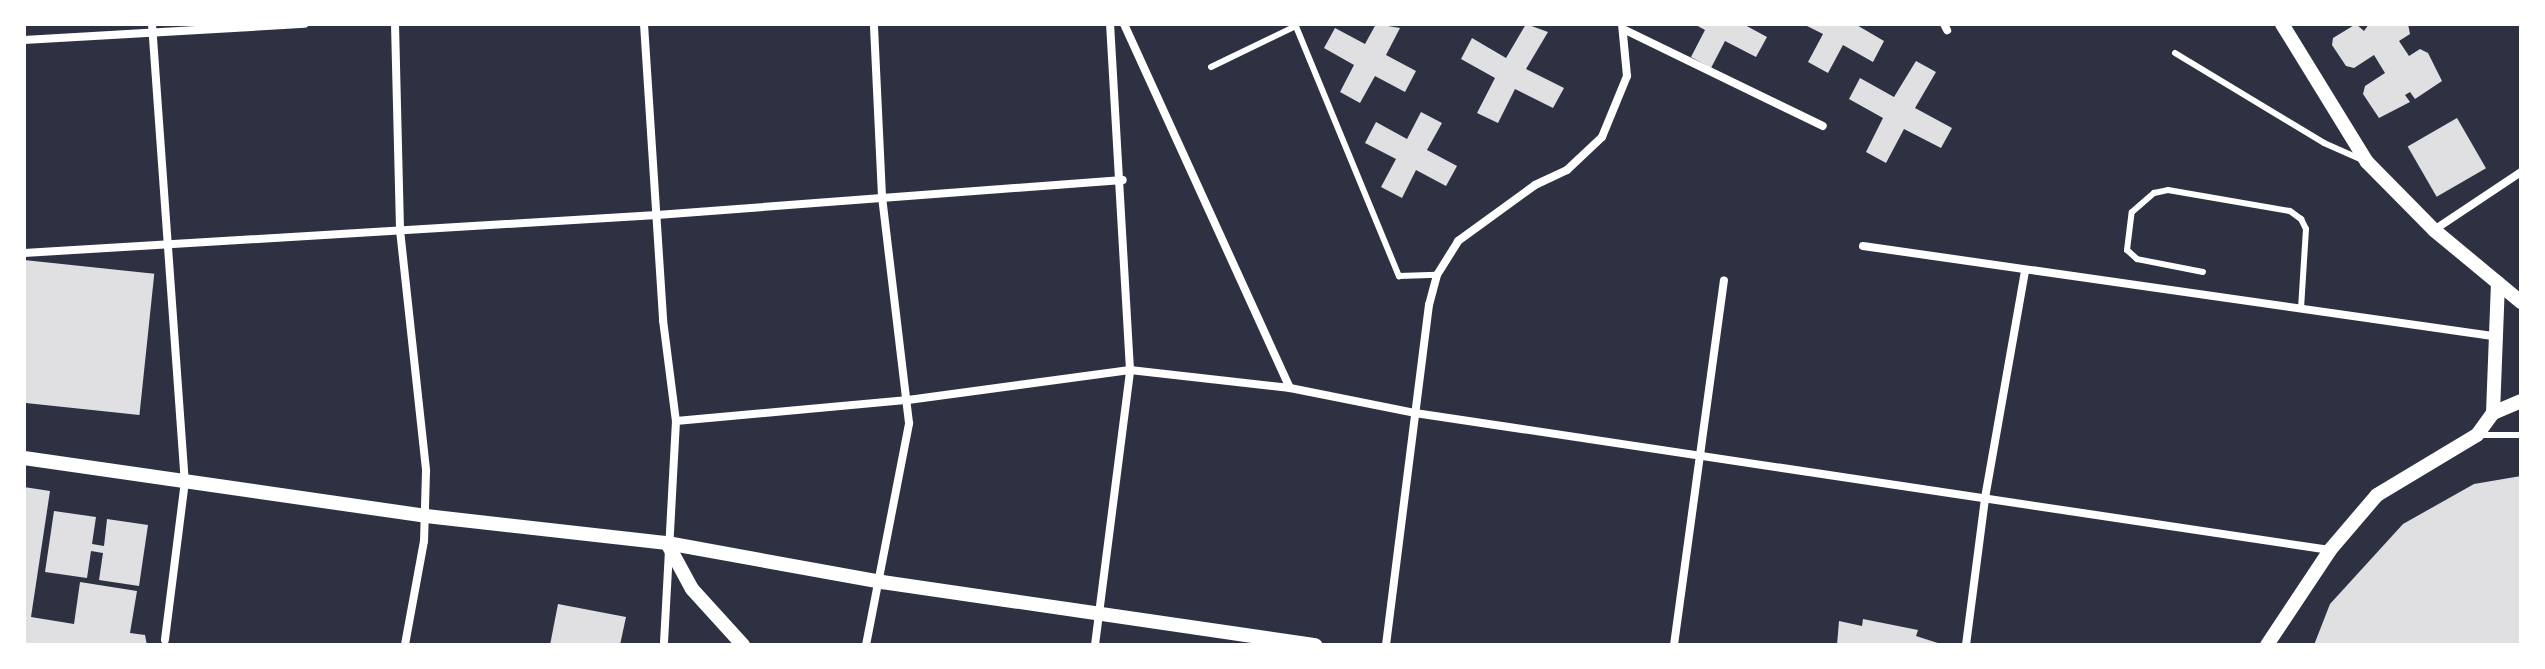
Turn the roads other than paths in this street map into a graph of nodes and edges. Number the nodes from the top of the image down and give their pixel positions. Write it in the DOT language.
graph roads {
  1 [pos="305,24"];
  2 [pos="395,24"];
  3 [pos="644,24"];
  4 [pos="874,24"];
  5 [pos="1110,24"];
  6 [pos="1124,24"];
  7 [pos="2282,24"];
  8 [pos="1295,25"];
  9 [pos="1622,27"];
  10 [pos="152,28"];
  11 [pos="24,40"];
  12 [pos="2175,53"];
  13 [pos="1211,67"];
  14 [pos="1823,126"];
  15 [pos="2367,162"];
  16 [pos="2521,172"];
  17 [pos="1123,180"];
  18 [pos="882,196"];
  19 [pos="657,215"];
  20 [pos="400,230"];
  21 [pos="2434,230"];
  22 [pos="167,243"];
  23 [pos="1863,246"];
  24 [pos="24,253"];
  25 [pos="2025,272"];
  26 [pos="2203,272"];
  27 [pos="1437,275"];
  28 [pos="1724,280"];
  29 [pos="2498,283"];
  30 [pos="2521,302"];
  31 [pos="2301,309"];
  32 [pos="2493,336"];
  33 [pos="1130,370"];
  34 [pos="1290,388"];
  35 [pos="908,400"];
  36 [pos="2521,401"];
  37 [pos="1415,413"];
  38 [pos="2493,413"];
  39 [pos="676,421"];
  40 [pos="2477,435"];
  41 [pos="2521,435"];
  42 [pos="1700,454"];
  43 [pos="24,458"];
  44 [pos="185,481"];
  45 [pos="1985,498"];
  46 [pos="426,516"];
  47 [pos="667,543"];
  48 [pos="2330,550"];
  49 [pos="882,582"];
  50 [pos="1101,611"];
  51 [pos="165,640"];
  52 [pos="405,645"];
  53 [pos="664,645"];
  54 [pos="743,645"];
  55 [pos="866,645"];
  56 [pos="1095,645"];
  57 [pos="1315,645"];
  58 [pos="1386,645"];
  59 [pos="1674,645"];
  60 [pos="1966,645"];
  61 [pos="2267,645"];
  1 -- 10 [label="street"];
  2 -- 20 [label="street"];
  3 -- 19 [label="street"];
  4 -- 18 [label="street"];
  5 -- 17 [label="street"];
  6 -- 34 [label="street"];
  7 -- 15 [label="street"];
  8 -- 13 [label="lane"];
  8 -- 27 [label="lane"];
  9 -- 14 [label="street"];
  9 -- 27 [label="street"];
  10 -- 11 [label="street"];
  10 -- 22 [label="street"];
  12 -- 15 [label="lane"];
  15 -- 21 [label="street"];
  16 -- 21 [label="street"];
  17 -- 18 [label="street"];
  17 -- 33 [label="street"];
  18 -- 19 [label="street"];
  18 -- 35 [label="street"];
  19 -- 20 [label="street"];
  19 -- 39 [label="street"];
  20 -- 22 [label="street"];
  20 -- 46 [label="street"];
  21 -- 29 [label="street"];
  22 -- 24 [label="street"];
  22 -- 44 [label="street"];
  23 -- 25 [label="street"];
  25 -- 31 [label="street"];
  25 -- 45 [label="street"];
  26 -- 31 [label="lane"];
  27 -- 37 [label="street"];
  28 -- 42 [label="street"];
  29 -- 30 [label="street"];
  29 -- 32 [label="street"];
  31 -- 32 [label="street"];
  32 -- 38 [label="street"];
  33 -- 34 [label="street"];
  33 -- 35 [label="street"];
  33 -- 50 [label="street"];
  34 -- 37 [label="street"];
  35 -- 39 [label="street"];
  35 -- 49 [label="street"];
  36 -- 38 [label="street"];
  37 -- 42 [label="street"];
  37 -- 58 [label="street"];
  38 -- 40 [label="street"];
  39 -- 47 [label="street"];
  40 -- 41 [label="lane"];
  40 -- 48 [label="street"];
  42 -- 45 [label="street"];
  42 -- 59 [label="street"];
  43 -- 44 [label="street"];
  44 -- 46 [label="street"];
  44 -- 51 [label="street"];
  45 -- 48 [label="street"];
  45 -- 60 [label="street"];
  46 -- 47 [label="street"];
  46 -- 52 [label="street"];
  47 -- 49 [label="street"];
  47 -- 53 [label="street"];
  47 -- 54 [label="street"];
  48 -- 61 [label="street"];
  49 -- 50 [label="street"];
  49 -- 55 [label="street"];
  50 -- 56 [label="street"];
  50 -- 57 [label="street"];
}
